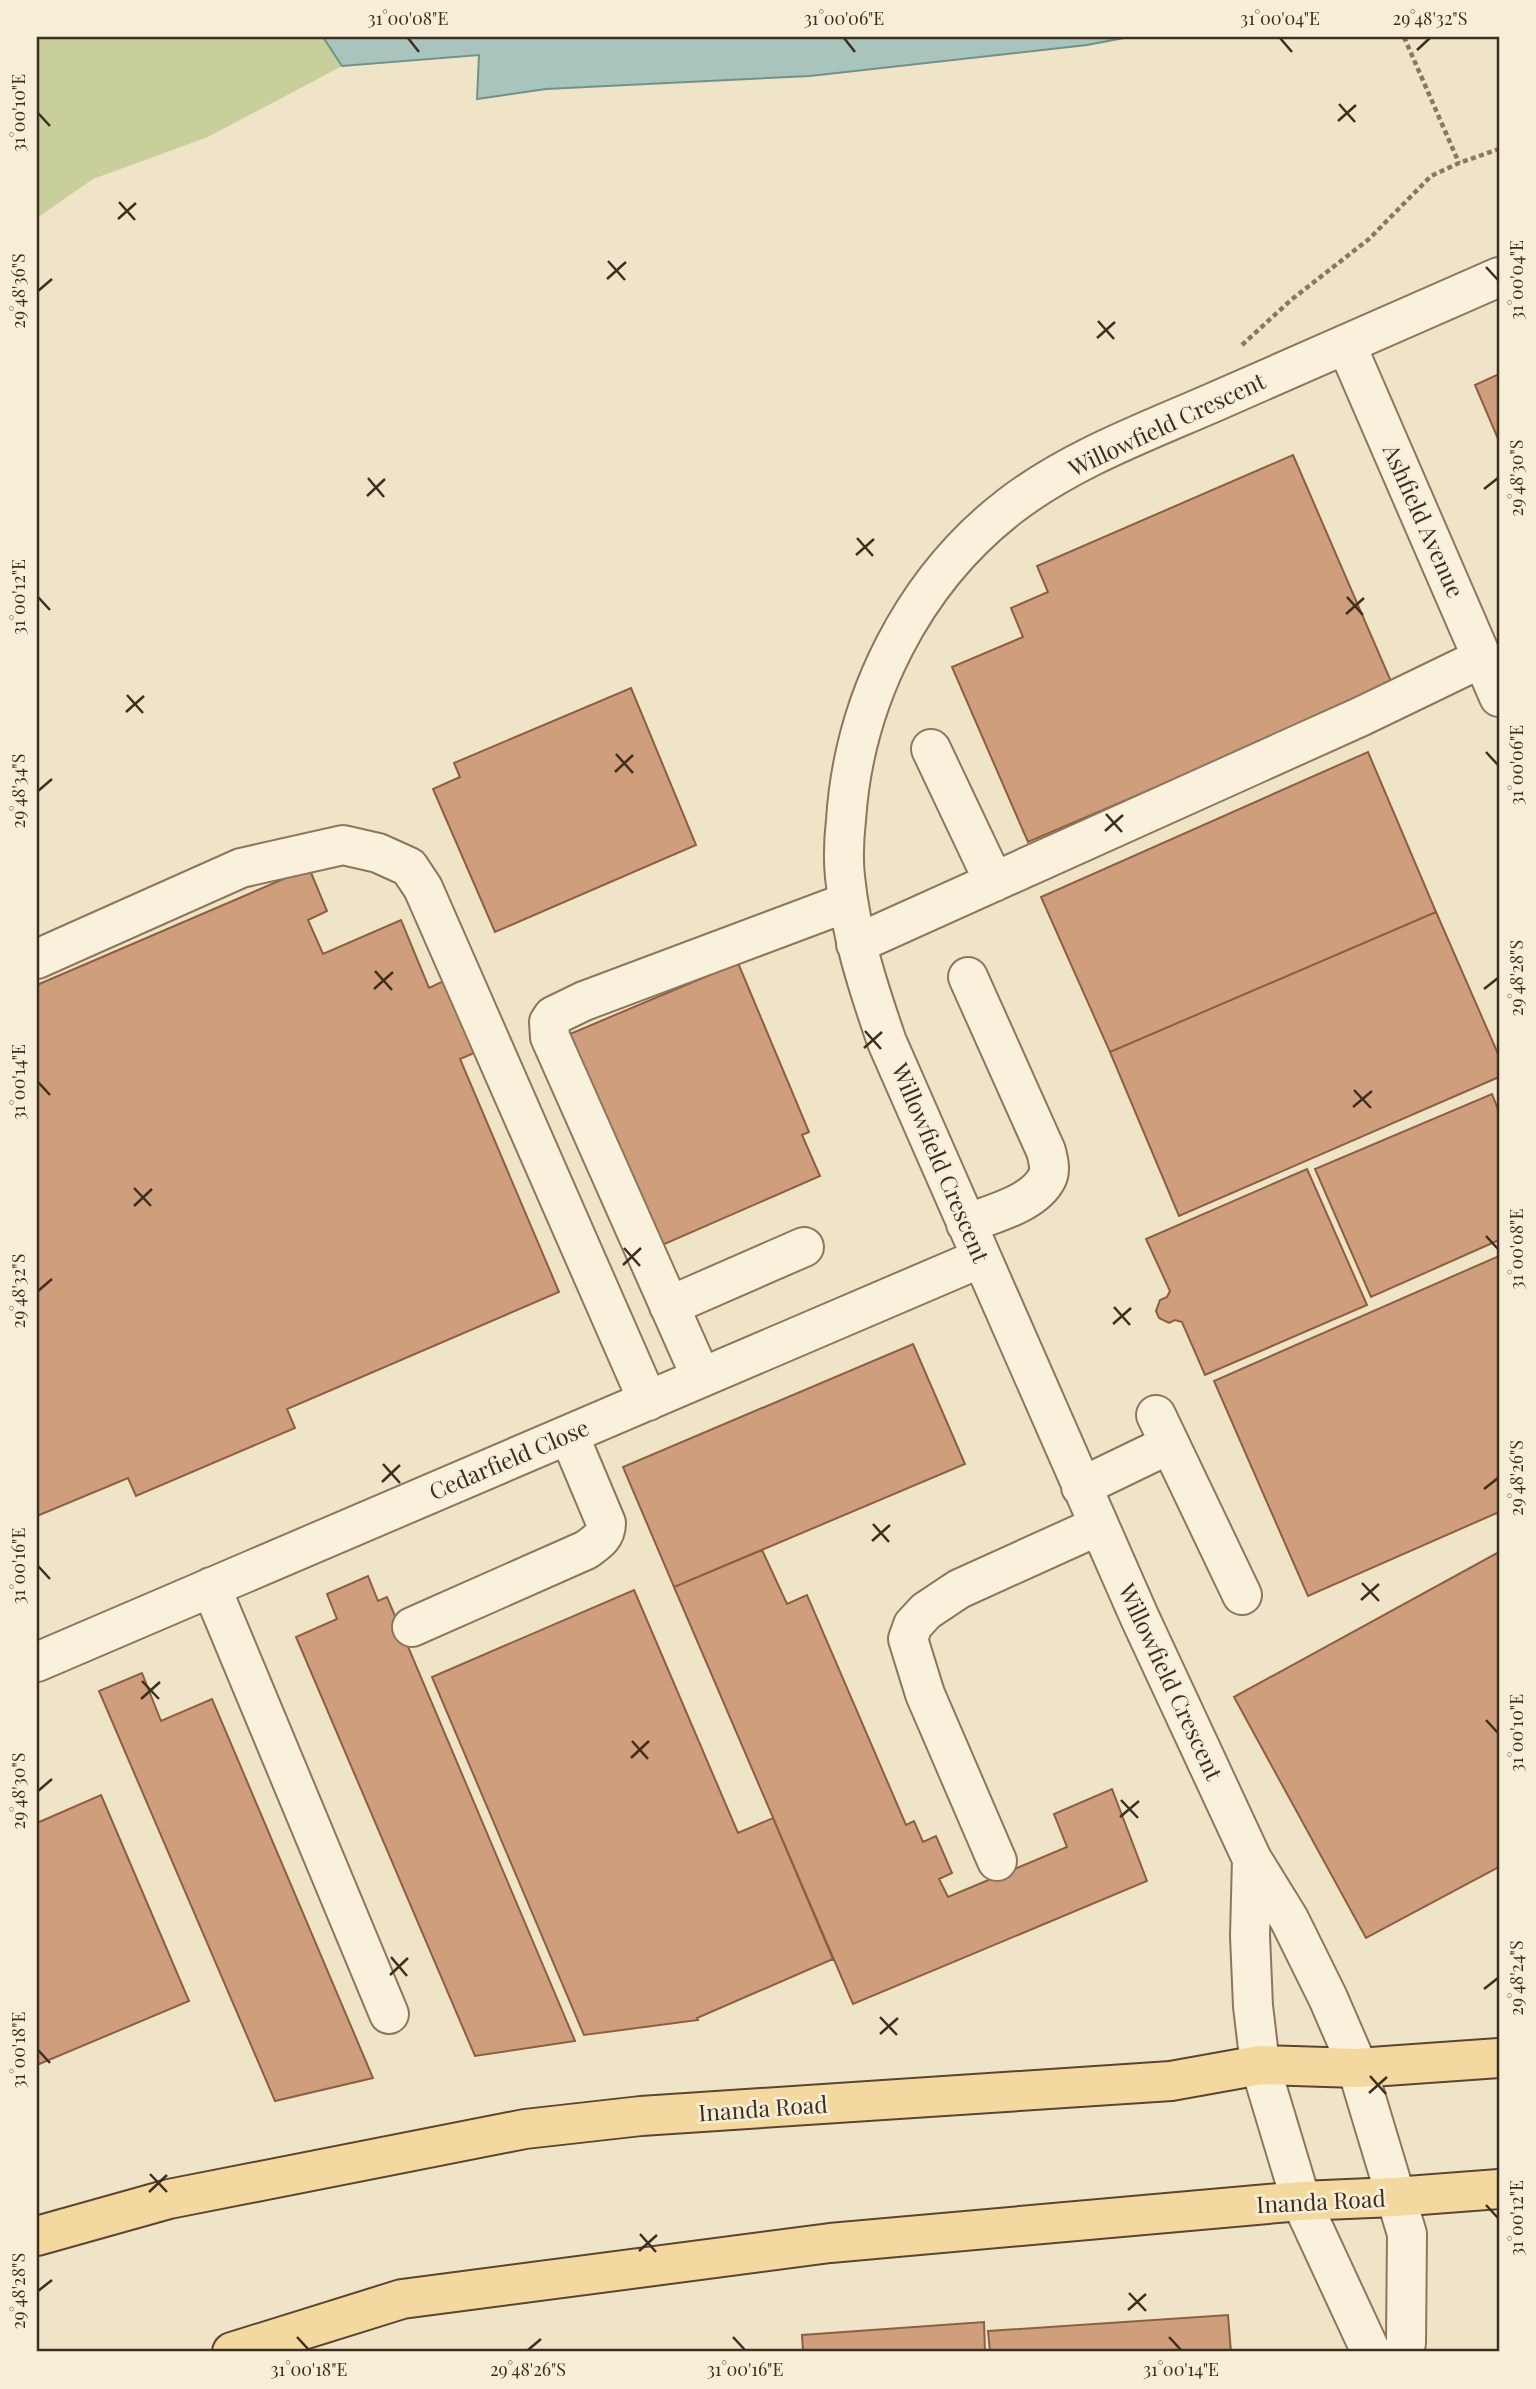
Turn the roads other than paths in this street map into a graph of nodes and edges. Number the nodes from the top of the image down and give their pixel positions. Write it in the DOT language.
graph roads {
  1 [pos="1499,277"];
  2 [pos="1346,344"];
  3 [pos="1482,658"];
  4 [pos="1499,697"];
  5 [pos="931,749"];
  6 [pos="994,881"];
  7 [pos="848,902"];
  8 [pos="856,944"];
  9 [pos="37,958"];
  10 [pos="968,977"];
  11 [pos="973,1241"];
  12 [pos="804,1247"];
  13 [pos="669,1306"];
  14 [pos="701,1377"];
  15 [pos="648,1401"];
  16 [pos="569,1434"];
  17 [pos="1081,1487"];
  18 [pos="1098,1526"];
  19 [pos="211,1587"];
  20 [pos="1242,1595"];
  21 [pos="412,1627"];
  22 [pos="37,1662"];
  23 [pos="1252,1859"];
  24 [pos="997,1861"];
  25 [pos="389,2014"];
  26 [pos="1499,2059"];
  27 [pos="1260,2065"];
  28 [pos="1357,2068"];
  29 [pos="1499,2189"];
  30 [pos="1394,2197"];
  31 [pos="1301,2201"];
  32 [pos="37,2236"];
  33 [pos="232,2352"];
  34 [pos="1371,2352"];
  35 [pos="1403,2352"];
  1 -- 2 [label="street, Willowfield Crescent"];
  2 -- 3 [label="street, Ashfield Avenue"];
  2 -- 7 [label="street, Willowfield Crescent"];
  3 -- 4 [label="street, Ashfield Avenue"];
  3 -- 6 [label="street"];
  5 -- 6 [label="street"];
  6 -- 8 [label="street"];
  7 -- 8 [label="street, Willowfield Crescent"];
  7 -- 13 [label="street"];
  8 -- 11 [label="street, Willowfield Crescent"];
  9 -- 15 [label="street"];
  10 -- 11 [label="street, Cedarfield Close"];
  11 -- 14 [label="street, Cedarfield Close"];
  11 -- 17 [label="street, Willowfield Crescent"];
  12 -- 13 [label="street"];
  13 -- 14 [label="street"];
  14 -- 15 [label="street, Cedarfield Close"];
  15 -- 16 [label="street, Cedarfield Close"];
  16 -- 19 [label="street, Cedarfield Close"];
  16 -- 21 [label="street"];
  17 -- 18 [label="street, Willowfield Crescent"];
  17 -- 20 [label="street"];
  18 -- 23 [label="street, Willowfield Crescent"];
  18 -- 24 [label="street"];
  19 -- 22 [label="street, Cedarfield Close"];
  19 -- 25 [label="street"];
  23 -- 27 [label="street, Willowfield Crescent"];
  23 -- 28 [label="street, Willowfield Crescent"];
  26 -- 28 [label="main road, Inanda Road"];
  27 -- 28 [label="main road, Inanda Road"];
  27 -- 31 [label="street, Willowfield Crescent"];
  27 -- 32 [label="main road, Inanda Road"];
  28 -- 30 [label="street, Willowfield Crescent"];
  29 -- 30 [label="main road, Inanda Road"];
  30 -- 31 [label="main road, Inanda Road"];
  30 -- 35 [label="street, Willowfield Crescent"];
  31 -- 33 [label="main road, Inanda Road"];
  31 -- 34 [label="street, Willowfield Crescent"];
}
